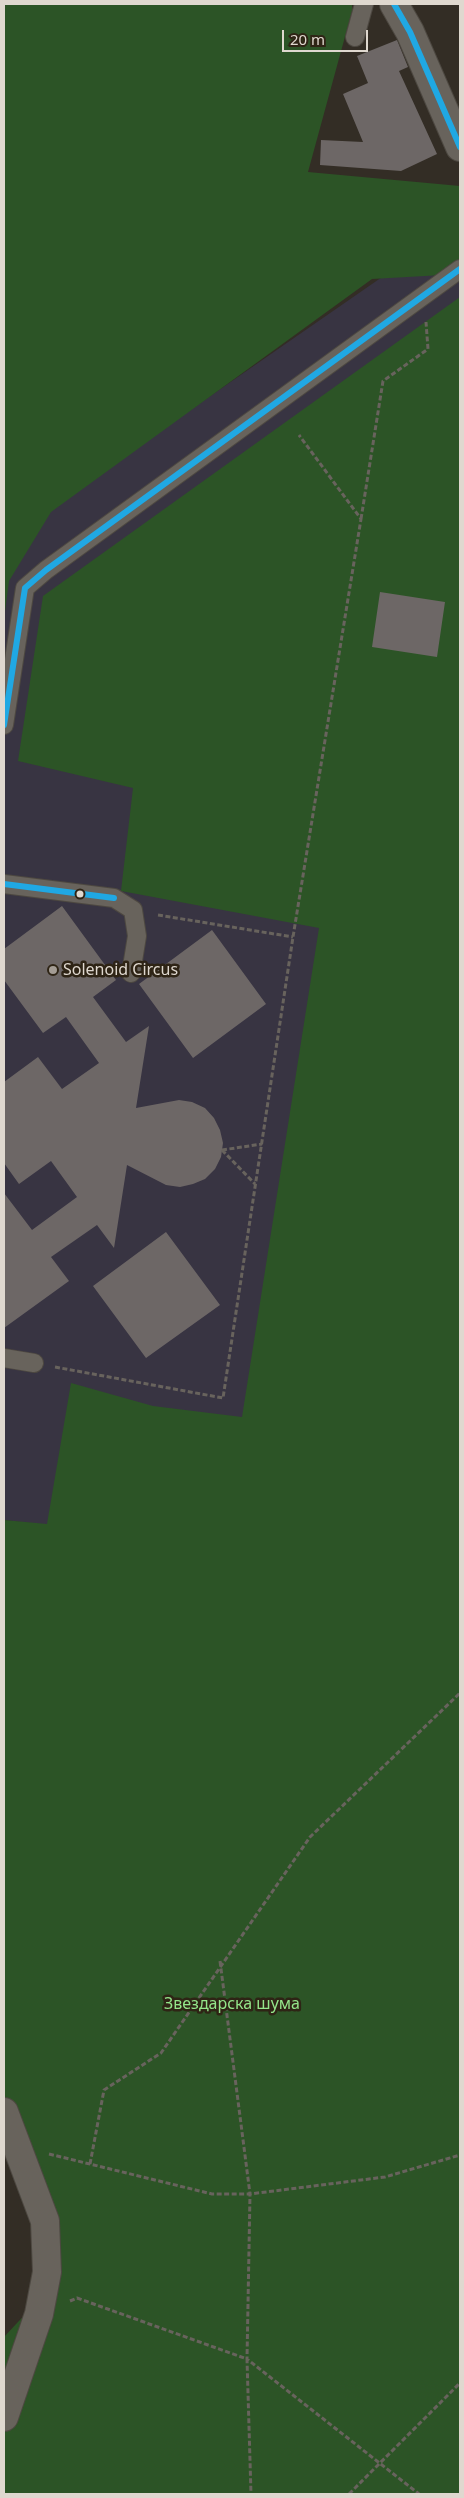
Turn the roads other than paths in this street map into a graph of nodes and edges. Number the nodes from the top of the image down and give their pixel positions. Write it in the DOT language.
graph roads {
  1 [pos="364,4"];
  2 [pos="394,4"];
  3 [pos="355,37"];
  4 [pos="460,147"];
  5 [pos="460,269"];
  6 [pos="4,725"];
  7 [pos="4,884"];
  8 [pos="131,973"];
  9 [pos="4,1358"];
  10 [pos="34,1363"];
  11 [pos="4,2112"];
  12 [pos="4,2418"];
  1 -- 3 [label="lane"];
  2 -- 4 [label="street"];
  5 -- 6 [label="lane"];
  7 -- 8 [label="lane"];
  9 -- 10 [label="lane"];
  11 -- 12 [label="street"];
}
